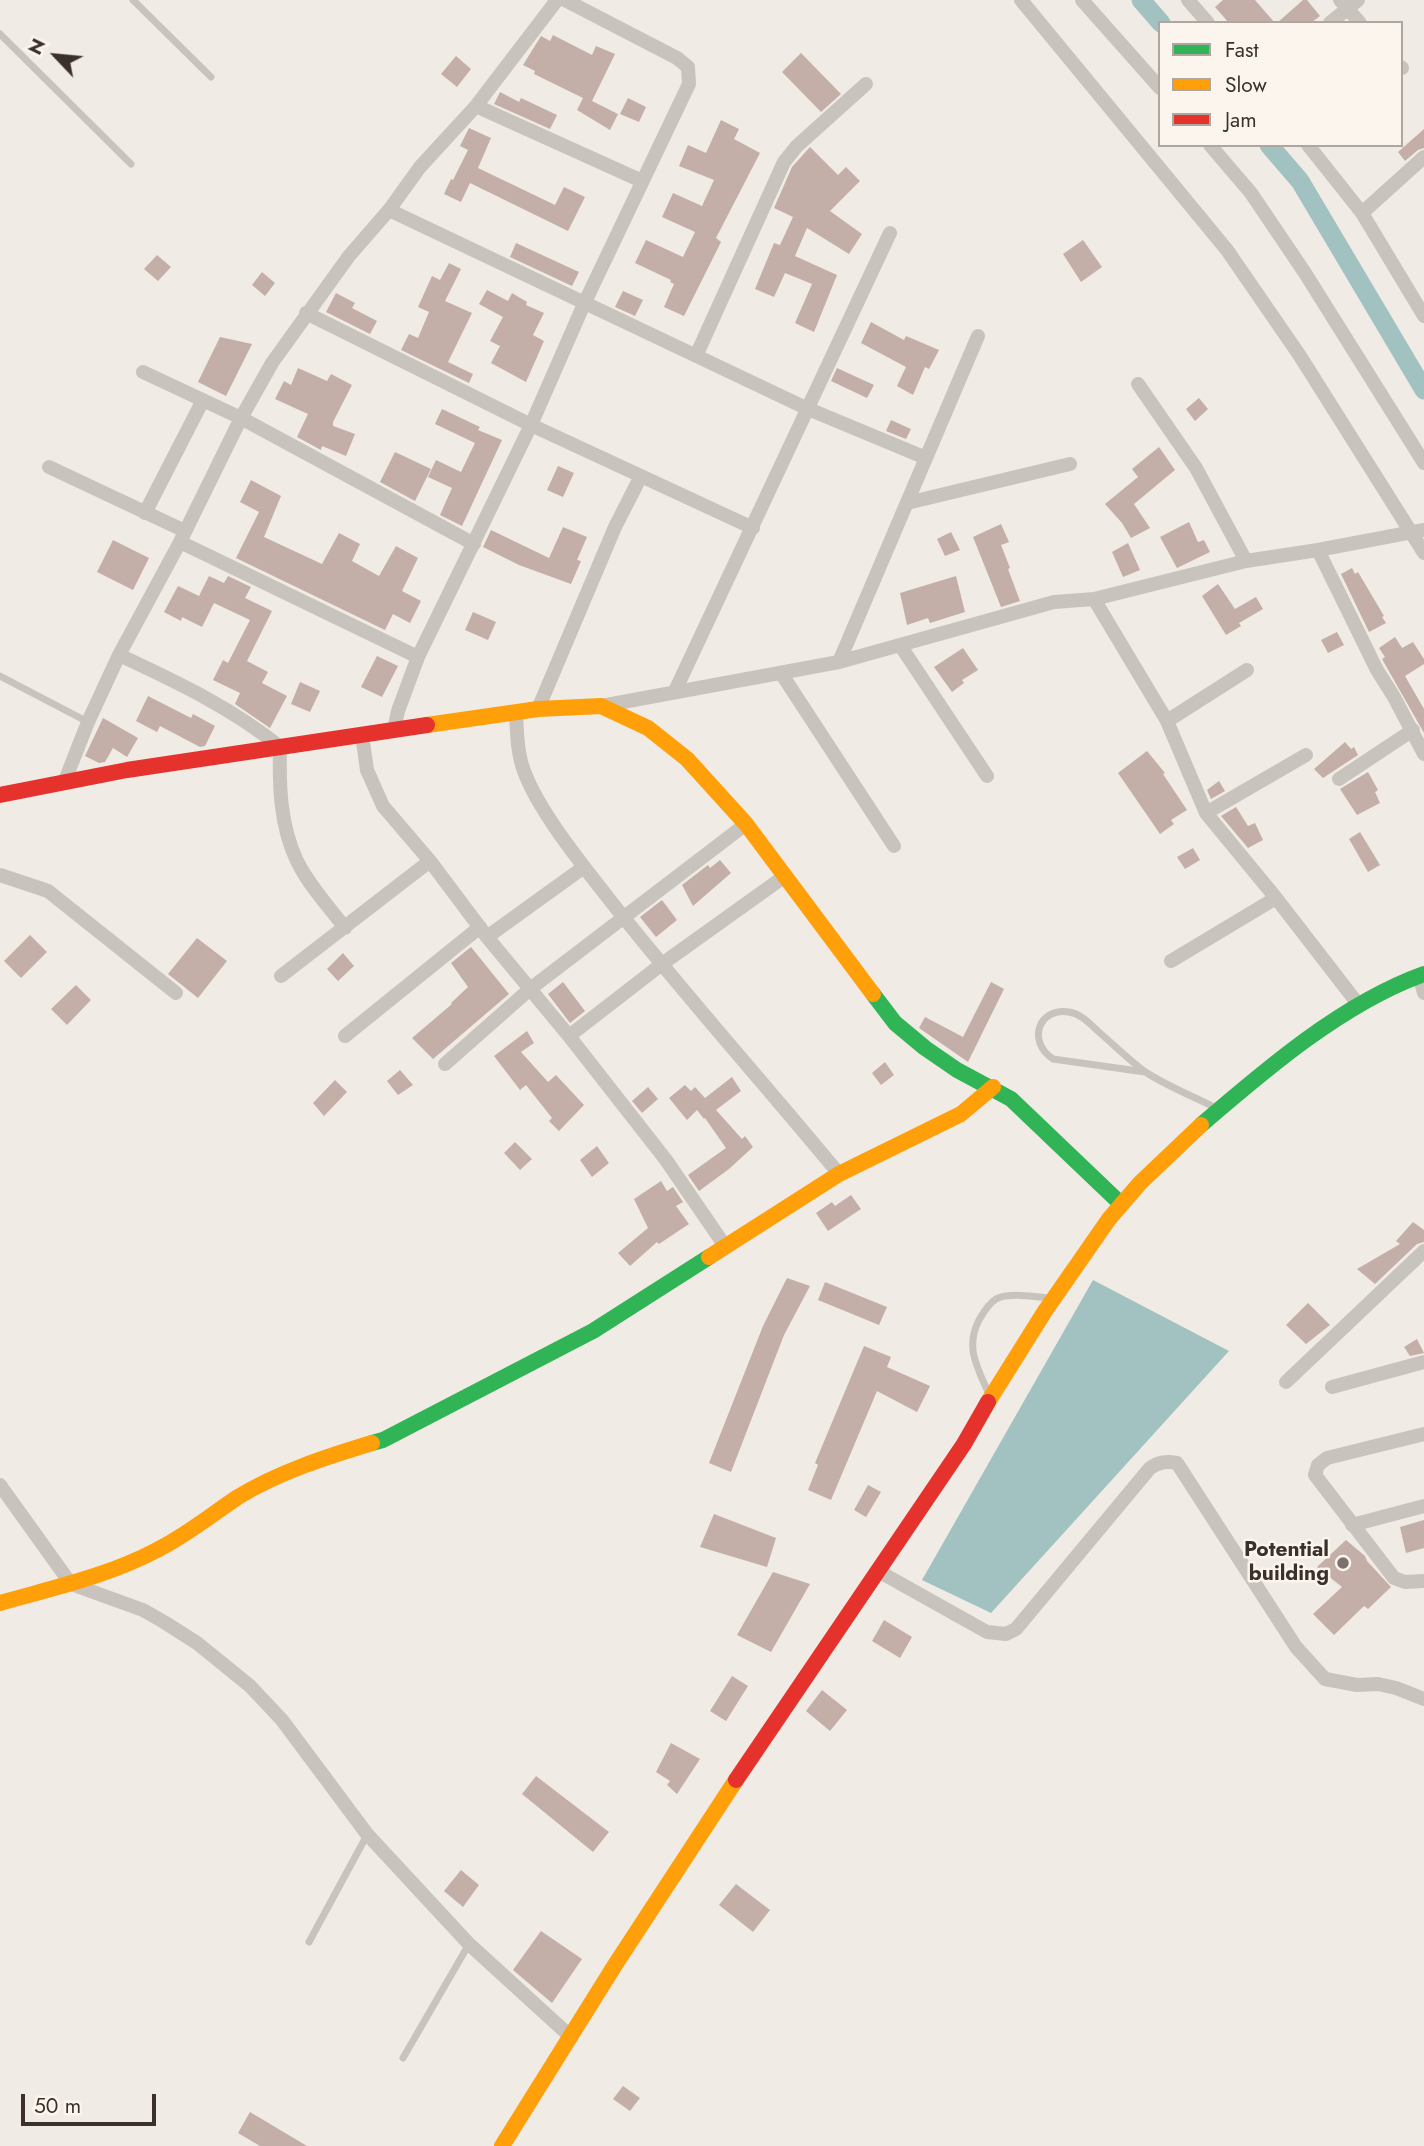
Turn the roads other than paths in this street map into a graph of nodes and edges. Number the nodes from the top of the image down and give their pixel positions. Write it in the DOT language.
graph roads {
  1 [pos="133,0"];
  2 [pos="556,0"];
  3 [pos="565,0"];
  4 [pos="1021,0"];
  5 [pos="1082,0"];
  6 [pos="1188,0"];
  7 [pos="1348,3"];
  8 [pos="1206,21"];
  9 [pos="1332,21"];
  10 [pos="1359,21"];
  11 [pos="0,34"];
  12 [pos="211,76"];
  13 [pos="866,84"];
  14 [pos="1158,86"];
  15 [pos="476,106"];
  16 [pos="1212,147"];
  17 [pos="1310,147"];
  18 [pos="1424,157"];
  19 [pos="131,164"];
  20 [pos="642,181"];
  21 [pos="389,210"];
  22 [pos="1362,213"];
  23 [pos="890,233"];
  24 [pos="584,304"];
  25 [pos="306,313"];
  26 [pos="1424,316"];
  27 [pos="978,336"];
  28 [pos="696,356"];
  29 [pos="143,372"];
  30 [pos="1138,384"];
  31 [pos="204,400"];
  32 [pos="806,408"];
  33 [pos="241,418"];
  34 [pos="531,425"];
  35 [pos="926,458"];
  36 [pos="1424,463"];
  37 [pos="1070,464"];
  38 [pos="49,467"];
  39 [pos="641,476"];
  40 [pos="907,503"];
  41 [pos="145,513"];
  42 [pos="752,528"];
  43 [pos="1418,532"];
  44 [pos="182,537"];
  45 [pos="474,544"];
  46 [pos="1318,550"];
  47 [pos="1424,553"];
  48 [pos="1246,561"];
  49 [pos="1094,598"];
  50 [pos="900,645"];
  51 [pos="119,655"];
  52 [pos="418,657"];
  53 [pos="839,662"];
  54 [pos="1247,670"];
  55 [pos="781,673"];
  56 [pos="0,676"];
  57 [pos="675,691"];
  58 [pos="601,706"];
  59 [pos="538,709"];
  60 [pos="516,713"];
  61 [pos="1167,721"];
  62 [pos="88,722"];
  63 [pos="394,730"];
  64 [pos="1412,730"];
  65 [pos="362,735"];
  66 [pos="280,747"];
  67 [pos="1424,754"];
  68 [pos="1306,755"];
  69 [pos="987,776"];
  70 [pos="1339,779"];
  71 [pos="64,783"];
  72 [pos="2,793"];
  73 [pos="1206,813"];
  74 [pos="746,824"];
  75 [pos="894,846"];
  76 [pos="430,861"];
  77 [pos="584,867"];
  78 [pos="0,875"];
  79 [pos="785,876"];
  80 [pos="1276,898"];
  81 [pos="623,917"];
  82 [pos="345,928"];
  83 [pos="483,932"];
  84 [pos="1171,961"];
  85 [pos="662,964"];
  86 [pos="1422,974"];
  87 [pos="281,976"];
  88 [pos="530,989"];
  89 [pos="176,993"];
  90 [pos="1424,993"];
  91 [pos="1357,1004"];
  92 [pos="345,1036"];
  93 [pos="569,1036"];
  94 [pos="445,1064"];
  95 [pos="1145,1072"];
  96 [pos="993,1087"];
  97 [pos="1219,1110"];
  98 [pos="839,1174"];
  99 [pos="1122,1204"];
  100 [pos="725,1246"];
  101 [pos="1424,1251"];
  102 [pos="1053,1298"];
  103 [pos="1424,1362"];
  104 [pos="1286,1382"];
  105 [pos="1332,1387"];
  106 [pos="990,1396"];
  107 [pos="1424,1434"];
  108 [pos="0,1485"];
  109 [pos="1424,1506"];
  110 [pos="1352,1525"];
  111 [pos="878,1571"];
  112 [pos="71,1584"];
  113 [pos="1423,1584"];
  114 [pos="3,1597"];
  115 [pos="1424,1699"];
  116 [pos="367,1835"];
  117 [pos="309,1942"];
  118 [pos="469,1944"];
  119 [pos="571,2037"];
  120 [pos="403,2058"];
  121 [pos="502,2146"];
  1 -- 12 [label="lane"];
  2 -- 15 [label="street"];
  3 -- 20 [label="street"];
  4 -- 43 [label="street"];
  5 -- 14 [label="street"];
  6 -- 8 [label="street"];
  7 -- 9 [label="street"];
  7 -- 10 [label="street"];
  11 -- 19 [label="lane"];
  13 -- 28 [label="street"];
  15 -- 20 [label="street"];
  15 -- 21 [label="street"];
  16 -- 36 [label="street"];
  17 -- 22 [label="street"];
  18 -- 22 [label="street"];
  20 -- 24 [label="street"];
  21 -- 24 [label="street"];
  21 -- 25 [label="street"];
  22 -- 26 [label="street"];
  23 -- 32 [label="street"];
  24 -- 28 [label="street"];
  24 -- 34 [label="street"];
  25 -- 33 [label="street"];
  25 -- 34 [label="street"];
  27 -- 35 [label="street"];
  28 -- 32 [label="street"];
  29 -- 31 [label="street"];
  30 -- 48 [label="street"];
  31 -- 33 [label="street"];
  31 -- 41 [label="street"];
  32 -- 35 [label="street"];
  32 -- 42 [label="street"];
  33 -- 44 [label="street"];
  33 -- 45 [label="street"];
  34 -- 39 [label="street"];
  34 -- 45 [label="street"];
  35 -- 40 [label="street"];
  37 -- 40 [label="street"];
  38 -- 41 [label="street"];
  39 -- 42 [label="street"];
  39 -- 59 [label="street"];
  40 -- 53 [label="street"];
  41 -- 44 [label="street"];
  42 -- 57 [label="street"];
  43 -- 46 [label="street"];
  43 -- 47 [label="street"];
  44 -- 51 [label="street"];
  44 -- 52 [label="street"];
  45 -- 52 [label="street"];
  46 -- 48 [label="street"];
  46 -- 64 [label="street"];
  48 -- 49 [label="street"];
  49 -- 50 [label="street"];
  49 -- 61 [label="street"];
  50 -- 53 [label="street"];
  50 -- 69 [label="street"];
  51 -- 62 [label="street"];
  51 -- 66 [label="street"];
  52 -- 63 [label="street"];
  53 -- 55 [label="street"];
  54 -- 61 [label="street"];
  55 -- 57 [label="street"];
  55 -- 75 [label="street"];
  56 -- 62 [label="lane"];
  57 -- 58 [label="street"];
  58 -- 59 [label="street"];
  58 -- 74 [label="street"];
  59 -- 60 [label="street"];
  60 -- 63 [label="street"];
  60 -- 77 [label="street"];
  61 -- 73 [label="street"];
  62 -- 71 [label="street"];
  63 -- 65 [label="street"];
  64 -- 67 [label="street"];
  64 -- 70 [label="street"];
  65 -- 66 [label="street"];
  65 -- 76 [label="street"];
  66 -- 71 [label="street"];
  66 -- 82 [label="street"];
  68 -- 73 [label="street"];
  71 -- 72 [label="street"];
  73 -- 80 [label="street"];
  74 -- 79 [label="street"];
  74 -- 81 [label="street"];
  76 -- 82 [label="street"];
  76 -- 83 [label="street"];
  77 -- 81 [label="street"];
  77 -- 83 [label="street"];
  78 -- 89 [label="street"];
  79 -- 85 [label="street"];
  79 -- 96 [label="street"];
  80 -- 84 [label="street"];
  80 -- 91 [label="street"];
  81 -- 85 [label="street"];
  81 -- 88 [label="street"];
  82 -- 87 [label="street"];
  83 -- 88 [label="street"];
  83 -- 92 [label="street"];
  85 -- 93 [label="street"];
  85 -- 98 [label="street"];
  86 -- 90 [label="street"];
  86 -- 91 [label="street"];
  88 -- 93 [label="street"];
  88 -- 94 [label="street"];
  91 -- 97 [label="street"];
  93 -- 100 [label="street"];
  95 -- 95 [label="lane"];
  95 -- 97 [label="lane"];
  96 -- 98 [label="street"];
  96 -- 99 [label="street"];
  97 -- 99 [label="street"];
  98 -- 100 [label="street"];
  99 -- 102 [label="street"];
  100 -- 112 [label="street"];
  101 -- 104 [label="street"];
  102 -- 106 [label="street"];
  102 -- 106 [label="lane"];
  103 -- 105 [label="street"];
  106 -- 111 [label="street"];
  107 -- 110 [label="street"];
  108 -- 112 [label="street"];
  109 -- 110 [label="street"];
  110 -- 113 [label="street"];
  111 -- 115 [label="street"];
  111 -- 119 [label="street"];
  112 -- 114 [label="street"];
  112 -- 116 [label="street"];
  116 -- 117 [label="lane"];
  116 -- 118 [label="street"];
  118 -- 119 [label="street"];
  118 -- 120 [label="lane"];
  119 -- 121 [label="street"];
}
